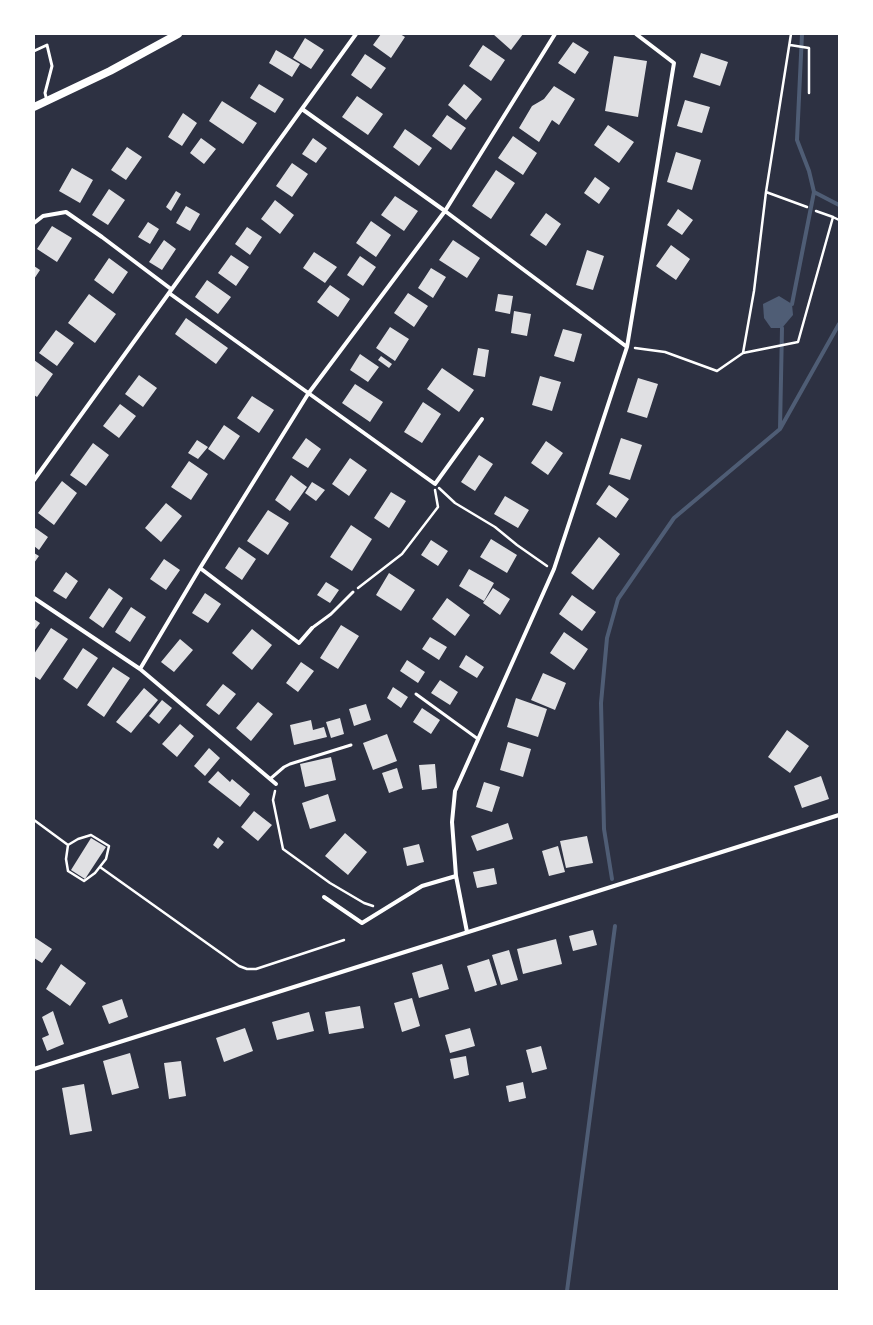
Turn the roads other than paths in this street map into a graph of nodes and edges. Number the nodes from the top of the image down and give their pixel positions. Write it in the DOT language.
graph roads {
  1 [pos="178,34"];
  2 [pos="356,34"];
  3 [pos="555,34"];
  4 [pos="636,34"];
  5 [pos="34,51"];
  6 [pos="47,102"];
  7 [pos="34,107"];
  8 [pos="302,109"];
  9 [pos="445,210"];
  10 [pos="34,223"];
  11 [pos="170,291"];
  12 [pos="627,347"];
  13 [pos="308,394"];
  14 [pos="482,419"];
  15 [pos="34,480"];
  16 [pos="200,568"];
  17 [pos="353,592"];
  18 [pos="34,598"];
  19 [pos="312,628"];
  20 [pos="140,669"];
  21 [pos="416,694"];
  22 [pos="478,739"];
  23 [pos="351,745"];
  24 [pos="270,779"];
  25 [pos="276,784"];
  26 [pos="839,816"];
  27 [pos="456,876"];
  28 [pos="324,897"];
  29 [pos="467,932"];
  30 [pos="34,1069"];
  1 -- 6 [label="main road"];
  2 -- 8 [label="street"];
  3 -- 9 [label="street"];
  4 -- 12 [label="street"];
  5 -- 6 [label="lane"];
  6 -- 7 [label="main road"];
  8 -- 9 [label="street"];
  8 -- 11 [label="street"];
  9 -- 12 [label="street"];
  9 -- 13 [label="street"];
  10 -- 11 [label="street"];
  11 -- 13 [label="street"];
  11 -- 15 [label="street"];
  12 -- 22 [label="street"];
  13 -- 14 [label="street"];
  13 -- 16 [label="street"];
  16 -- 19 [label="street"];
  16 -- 20 [label="street"];
  17 -- 19 [label="lane"];
  18 -- 20 [label="street"];
  20 -- 24 [label="street"];
  21 -- 22 [label="lane"];
  22 -- 27 [label="street"];
  23 -- 24 [label="lane"];
  24 -- 25 [label="street"];
  26 -- 29 [label="street"];
  27 -- 28 [label="street"];
  27 -- 29 [label="street"];
  29 -- 30 [label="street"];
}
